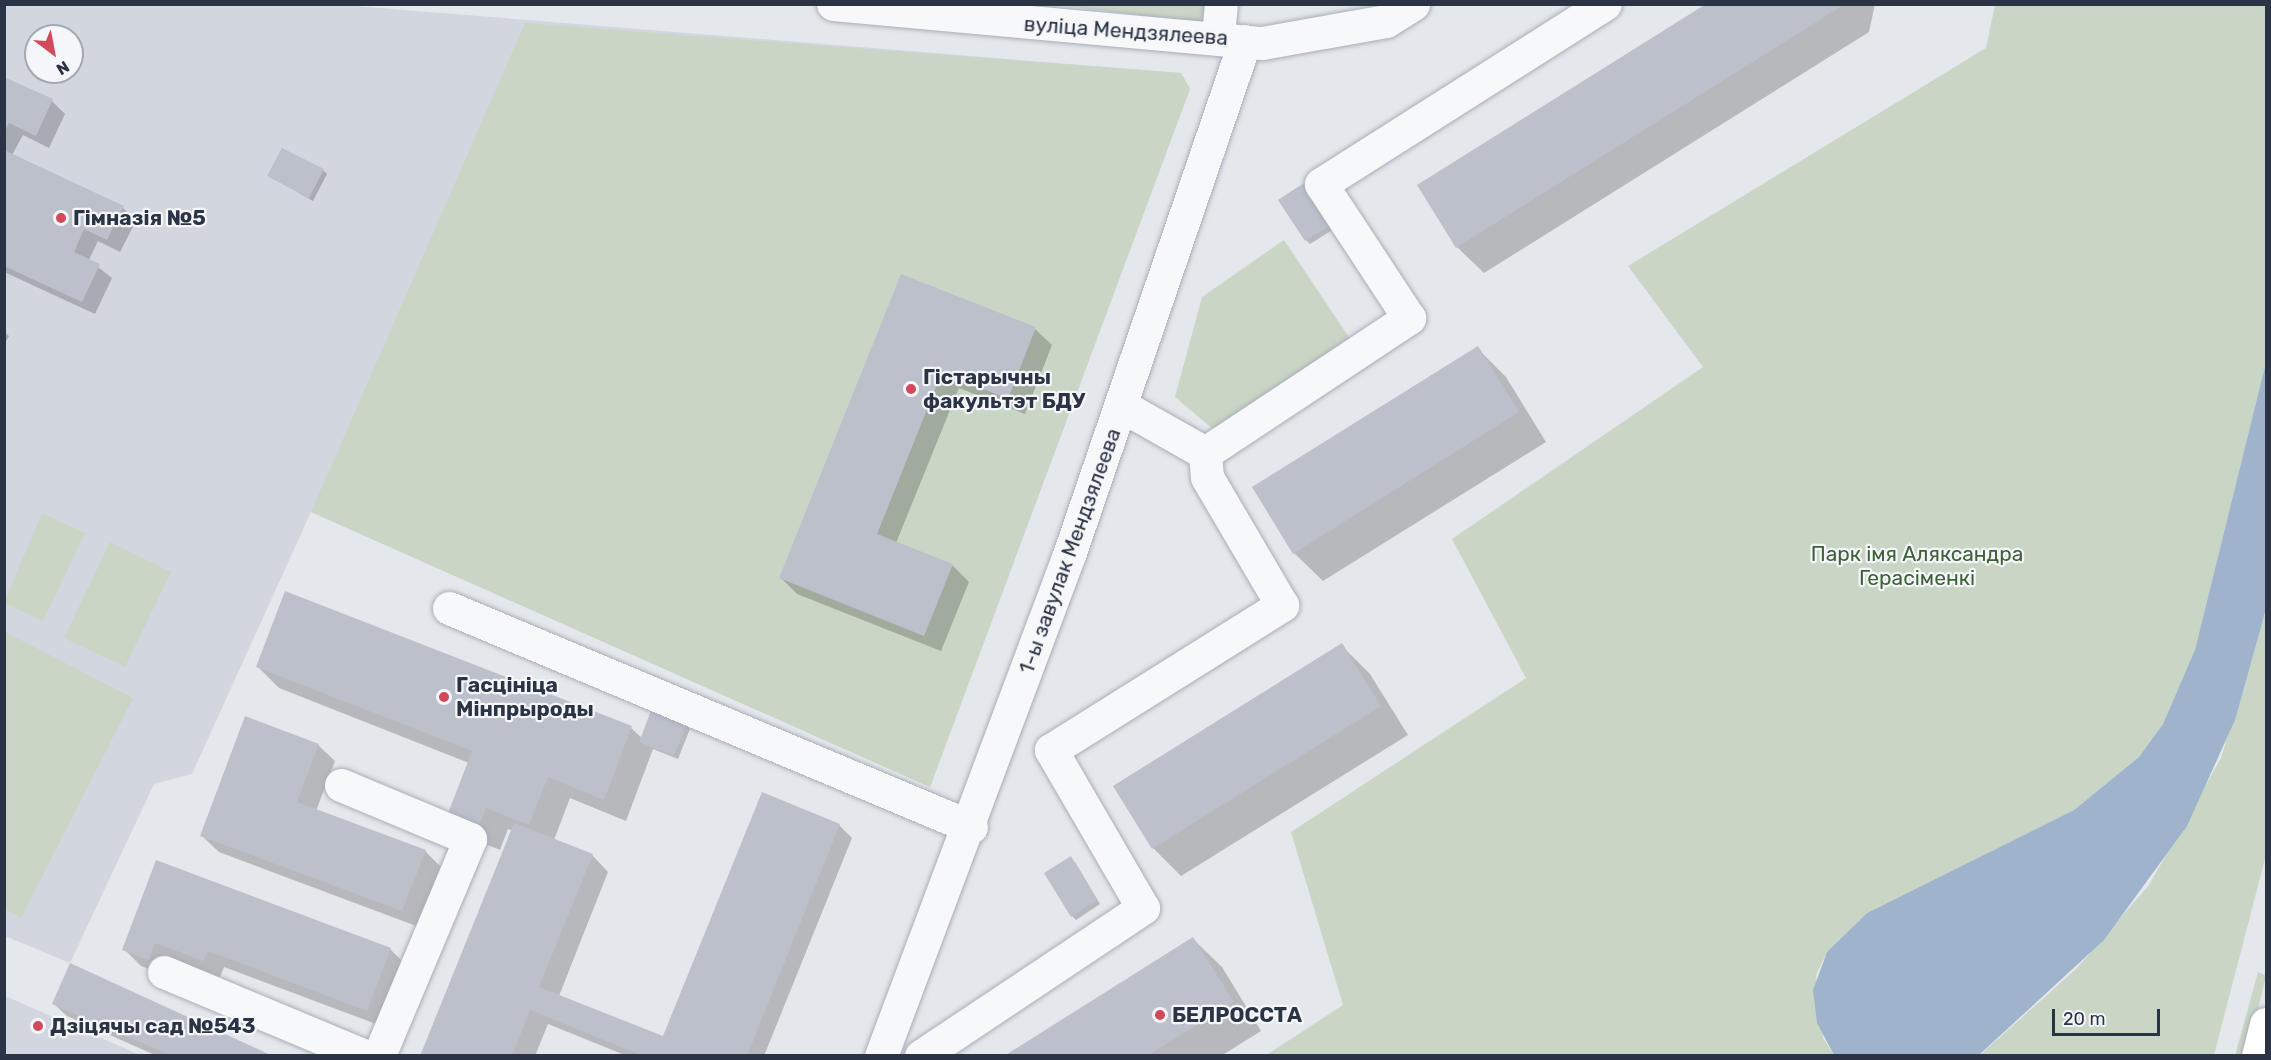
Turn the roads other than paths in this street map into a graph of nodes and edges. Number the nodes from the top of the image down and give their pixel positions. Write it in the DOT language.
graph roads {
  1 [pos="833,4"];
  2 [pos="1221,4"];
  3 [pos="1413,4"];
  4 [pos="1605,4"];
  5 [pos="1231,39"];
  6 [pos="1122,406"];
  7 [pos="1205,453"];
  8 [pos="449,608"];
  9 [pos="1004,733"];
  10 [pos="1051,750"];
  11 [pos="341,786"];
  12 [pos="971,827"];
  13 [pos="164,972"];
  14 [pos="2266,1024"];
  15 [pos="365,1056"];
  16 [pos="379,1056"];
  17 [pos="881,1056"];
  18 [pos="921,1056"];
  19 [pos="2258,1056"];
  1 -- 5 [label="street, вуліца Мендзялеева"];
  2 -- 5 [label="street, 1-ы завулак Мендзялеева"];
  3 -- 5 [label="street, вуліца Мендзялеева"];
  4 -- 7 [label="street"];
  5 -- 6 [label="street, 1-ы завулак Мендзялеева"];
  6 -- 7 [label="street"];
  6 -- 9 [label="street, 1-ы завулак Мендзялеева"];
  7 -- 10 [label="street"];
  8 -- 12 [label="street"];
  9 -- 10 [label="street"];
  9 -- 12 [label="street, 1-ы завулак Мендзялеева"];
  10 -- 18 [label="street"];
  11 -- 16 [label="street"];
  12 -- 17 [label="street, 1-ы завулак Мендзялеева"];
  13 -- 15 [label="street"];
  14 -- 19 [label="main road"];
}
